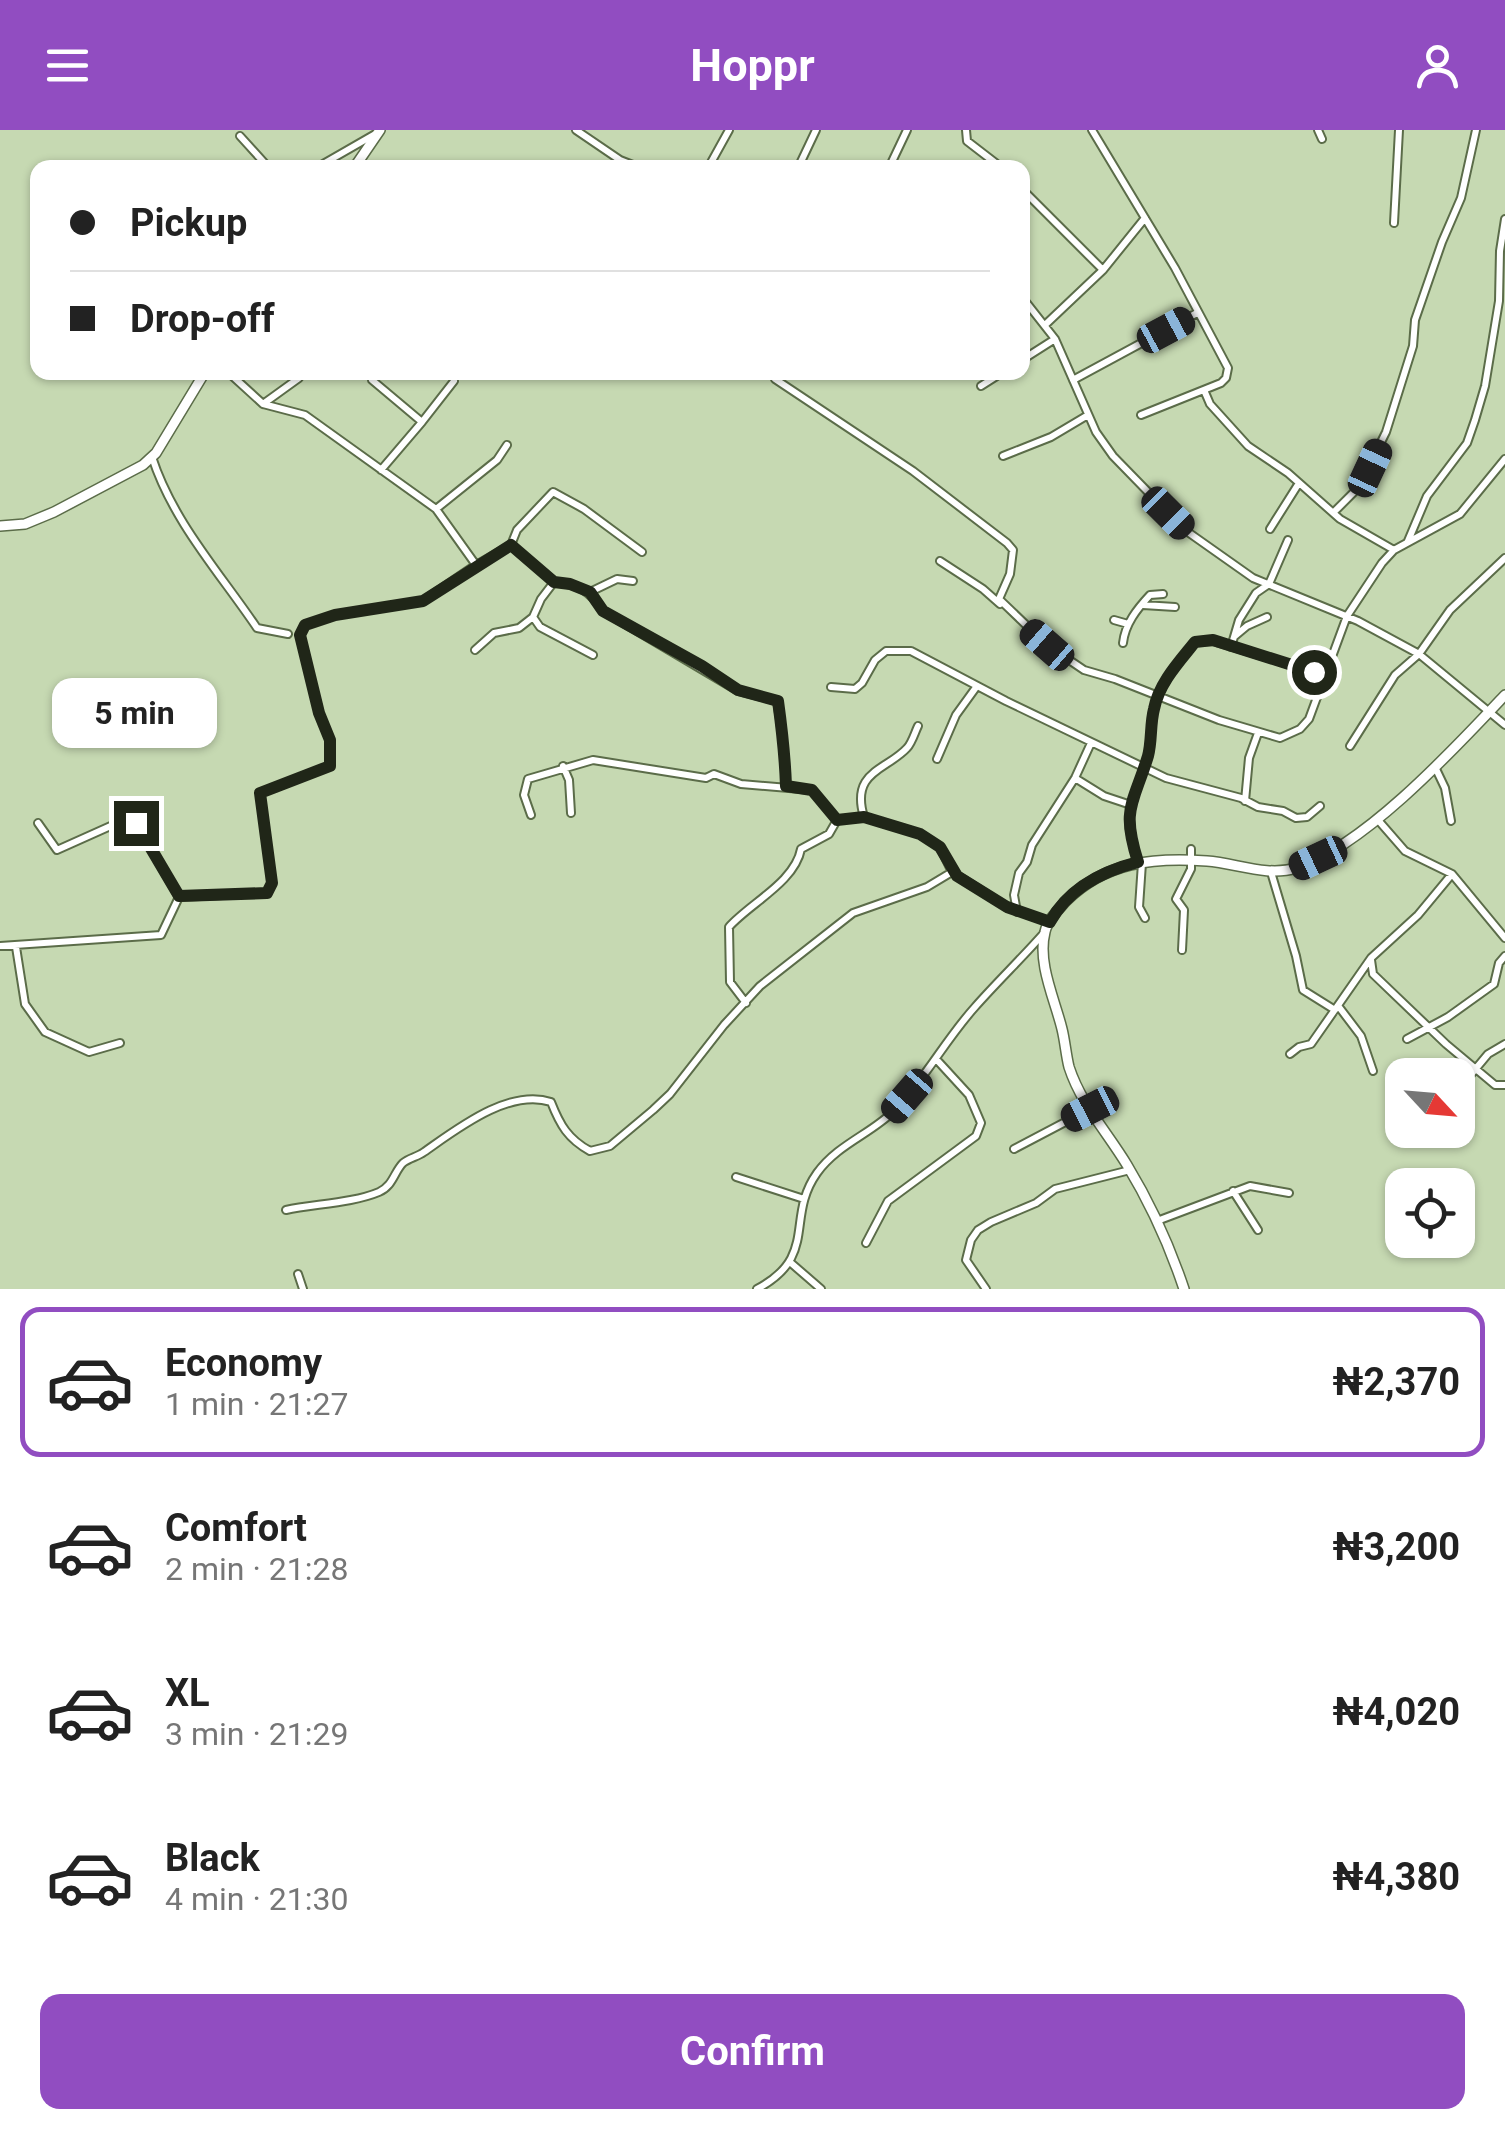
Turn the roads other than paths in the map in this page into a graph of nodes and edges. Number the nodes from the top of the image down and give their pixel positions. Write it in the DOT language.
graph roads {
  1 [pos="576,130"];
  2 [pos="729,130"];
  3 [pos="816,130"];
  4 [pos="907,130"];
  5 [pos="966,130"];
  6 [pos="1092,130"];
  7 [pos="1318,130"];
  8 [pos="1398,130"];
  9 [pos="1476,130"];
  10 [pos="379,131"];
  11 [pos="240,136"];
  12 [pos="1322,139"];
  13 [pos="261,160"];
  14 [pos="330,160"];
  15 [pos="359,160"];
  16 [pos="620,160"];
  17 [pos="712,160"];
  18 [pos="802,160"];
  19 [pos="892,160"];
  20 [pos="992,160"];
  21 [pos="1030,198"];
  22 [pos="1145,218"];
  23 [pos="1505,219"];
  24 [pos="1394,222"];
  25 [pos="1103,270"];
  26 [pos="1030,306"];
  27 [pos="1197,313"];
  28 [pos="1046,324"];
  29 [pos="1055,340"];
  30 [pos="1030,355"];
  31 [pos="200,380"];
  32 [pos="237,380"];
  33 [pos="296,380"];
  34 [pos="372,380"];
  35 [pos="776,380"];
  36 [pos="990,380"];
  37 [pos="1073,380"];
  38 [pos="454,382"];
  39 [pos="981,386"];
  40 [pos="1204,390"];
  41 [pos="263,404"];
  42 [pos="1088,415"];
  43 [pos="1141,415"];
  44 [pos="422,422"];
  45 [pos="507,444"];
  46 [pos="1003,456"];
  47 [pos="152,457"];
  48 [pos="1505,458"];
  49 [pos="381,470"];
  50 [pos="1299,482"];
  51 [pos="436,509"];
  52 [pos="1333,513"];
  53 [pos="0,526"];
  54 [pos="1270,530"];
  55 [pos="1288,540"];
  56 [pos="1407,543"];
  57 [pos="511,545"];
  58 [pos="1394,550"];
  59 [pos="642,552"];
  60 [pos="1505,558"];
  61 [pos="940,561"];
  62 [pos="476,565"];
  63 [pos="554,582"];
  64 [pos="633,582"];
  65 [pos="1269,584"];
  66 [pos="590,592"];
  67 [pos="1163,594"];
  68 [pos="1142,605"];
  69 [pos="1175,607"];
  70 [pos="1005,608"];
  71 [pos="1347,616"];
  72 [pos="533,617"];
  73 [pos="1267,617"];
  74 [pos="1114,620"];
  75 [pos="1128,624"];
  76 [pos="288,634"];
  77 [pos="1235,636"];
  78 [pos="1123,642"];
  79 [pos="1231,647"];
  80 [pos="475,650"];
  81 [pos="1419,654"];
  82 [pos="593,655"];
  83 [pos="1328,665"];
  84 [pos="977,686"];
  85 [pos="831,687"];
  86 [pos="1505,694"];
  87 [pos="1157,698"];
  88 [pos="1490,711"];
  89 [pos="1505,725"];
  90 [pos="918,726"];
  91 [pos="1258,733"];
  92 [pos="1091,742"];
  93 [pos="1350,746"];
  94 [pos="937,759"];
  95 [pos="562,766"];
  96 [pos="1144,766"];
  97 [pos="1435,766"];
  98 [pos="1075,778"];
  99 [pos="786,786"];
  100 [pos="1246,801"];
  101 [pos="1128,804"];
  102 [pos="1320,806"];
  103 [pos="531,814"];
  104 [pos="570,814"];
  105 [pos="864,817"];
  106 [pos="837,820"];
  107 [pos="1378,820"];
  108 [pos="1451,822"];
  109 [pos="38,823"];
  110 [pos="1191,855"];
  111 [pos="1140,862"];
  112 [pos="952,872"];
  113 [pos="1270,872"];
  114 [pos="1452,874"];
  115 [pos="179,896"];
  116 [pos="1017,912"];
  117 [pos="1145,918"];
  118 [pos="1050,922"];
  119 [pos="1044,932"];
  120 [pos="1505,938"];
  121 [pos="0,946"];
  122 [pos="16,947"];
  123 [pos="1182,950"];
  124 [pos="1505,956"];
  125 [pos="1371,958"];
  126 [pos="746,1003"];
  127 [pos="1337,1008"];
  128 [pos="1431,1027"];
  129 [pos="1407,1039"];
  130 [pos="120,1043"];
  131 [pos="1505,1044"];
  132 [pos="1290,1054"];
  133 [pos="936,1059"];
  134 [pos="1476,1068"];
  135 [pos="1373,1070"];
  136 [pos="1505,1086"];
  137 [pos="1090,1109"];
  138 [pos="1014,1148"];
  139 [pos="1130,1170"];
  140 [pos="736,1177"];
  141 [pos="1233,1191"];
  142 [pos="1289,1193"];
  143 [pos="804,1200"];
  144 [pos="286,1210"];
  145 [pos="1156,1222"];
  146 [pos="1258,1230"];
  147 [pos="866,1243"];
  148 [pos="791,1263"];
  149 [pos="298,1274"];
  150 [pos="303,1289"];
  151 [pos="757,1289"];
  152 [pos="822,1289"];
  153 [pos="986,1289"];
  154 [pos="1184,1289"];
  1 -- 16 [label="street"];
  2 -- 17 [label="street"];
  3 -- 18 [label="street"];
  4 -- 19 [label="street"];
  5 -- 20 [label="street"];
  6 -- 22 [label="street"];
  7 -- 12 [label="street"];
  8 -- 24 [label="street"];
  9 -- 52 [label="street"];
  10 -- 14 [label="street"];
  10 -- 15 [label="street"];
  11 -- 13 [label="street"];
  21 -- 25 [label="street"];
  22 -- 25 [label="street"];
  22 -- 27 [label="street"];
  23 -- 56 [label="street"];
  25 -- 28 [label="street"];
  26 -- 28 [label="street"];
  27 -- 37 [label="street"];
  27 -- 40 [label="street"];
  28 -- 29 [label="street"];
  29 -- 30 [label="street"];
  29 -- 37 [label="street"];
  31 -- 47 [label="street"];
  32 -- 41 [label="street"];
  33 -- 41 [label="street"];
  34 -- 44 [label="street"];
  35 -- 70 [label="street"];
  36 -- 39 [label="street"];
  37 -- 42 [label="street"];
  38 -- 44 [label="street"];
  40 -- 43 [label="street"];
  40 -- 50 [label="street"];
  41 -- 49 [label="street"];
  42 -- 46 [label="street"];
  42 -- 65 [label="street"];
  44 -- 49 [label="street"];
  45 -- 51 [label="street"];
  47 -- 53 [label="street"];
  47 -- 76 [label="street"];
  48 -- 56 [label="street"];
  49 -- 51 [label="street"];
  50 -- 52 [label="street"];
  50 -- 54 [label="street"];
  51 -- 62 [label="street"];
  52 -- 58 [label="street"];
  55 -- 65 [label="street"];
  56 -- 58 [label="street"];
  57 -- 59 [label="street"];
  57 -- 62 [label="street"];
  57 -- 63 [label="street"];
  58 -- 71 [label="street"];
  60 -- 81 [label="street"];
  61 -- 70 [label="street"];
  62 -- 115 [label="street"];
  63 -- 66 [label="street"];
  63 -- 72 [label="street"];
  64 -- 66 [label="street"];
  65 -- 71 [label="street"];
  65 -- 77 [label="street"];
  66 -- 99 [label="street"];
  67 -- 68 [label="street"];
  68 -- 69 [label="street"];
  68 -- 75 [label="street"];
  70 -- 87 [label="street"];
  71 -- 81 [label="street"];
  71 -- 83 [label="street"];
  72 -- 80 [label="street"];
  72 -- 82 [label="street"];
  73 -- 77 [label="street"];
  74 -- 75 [label="street"];
  75 -- 78 [label="street"];
  77 -- 79 [label="street"];
  79 -- 83 [label="street"];
  79 -- 87 [label="street"];
  81 -- 88 [label="street"];
  81 -- 93 [label="street"];
  83 -- 87 [label="street"];
  84 -- 85 [label="street"];
  84 -- 92 [label="street"];
  84 -- 94 [label="street"];
  86 -- 88 [label="street"];
  87 -- 96 [label="street"];
  88 -- 89 [label="street"];
  88 -- 97 [label="street"];
  90 -- 105 [label="street"];
  91 -- 100 [label="street"];
  92 -- 96 [label="street"];
  92 -- 98 [label="street"];
  95 -- 99 [label="street"];
  95 -- 103 [label="street"];
  95 -- 104 [label="street"];
  96 -- 100 [label="street"];
  96 -- 101 [label="street"];
  97 -- 107 [label="street"];
  97 -- 108 [label="street"];
  98 -- 101 [label="street"];
  98 -- 116 [label="street"];
  99 -- 106 [label="street"];
  100 -- 102 [label="street"];
  101 -- 111 [label="street"];
  105 -- 106 [label="street"];
  105 -- 112 [label="street"];
  106 -- 126 [label="street"];
  107 -- 113 [label="street"];
  107 -- 114 [label="street"];
  109 -- 115 [label="street"];
  110 -- 111 [label="street"];
  110 -- 113 [label="street"];
  110 -- 123 [label="street"];
  111 -- 117 [label="street"];
  111 -- 118 [label="street"];
  112 -- 116 [label="street"];
  112 -- 126 [label="street"];
  113 -- 127 [label="street"];
  114 -- 120 [label="street"];
  114 -- 125 [label="street"];
  115 -- 122 [label="street"];
  116 -- 118 [label="street"];
  118 -- 119 [label="street"];
  119 -- 133 [label="street"];
  119 -- 137 [label="street"];
  121 -- 122 [label="street"];
  122 -- 130 [label="street"];
  124 -- 128 [label="street"];
  125 -- 127 [label="street"];
  125 -- 128 [label="street"];
  126 -- 144 [label="street"];
  127 -- 132 [label="street"];
  127 -- 135 [label="street"];
  128 -- 129 [label="street"];
  128 -- 134 [label="street"];
  131 -- 134 [label="street"];
  133 -- 143 [label="street"];
  133 -- 147 [label="street"];
  134 -- 136 [label="street"];
  137 -- 138 [label="street"];
  137 -- 139 [label="street"];
  139 -- 145 [label="street"];
  139 -- 153 [label="street"];
  140 -- 143 [label="street"];
  141 -- 142 [label="street"];
  141 -- 145 [label="street"];
  141 -- 146 [label="street"];
  143 -- 148 [label="street"];
  145 -- 154 [label="street"];
  148 -- 151 [label="street"];
  148 -- 152 [label="street"];
  149 -- 150 [label="street"];
}
